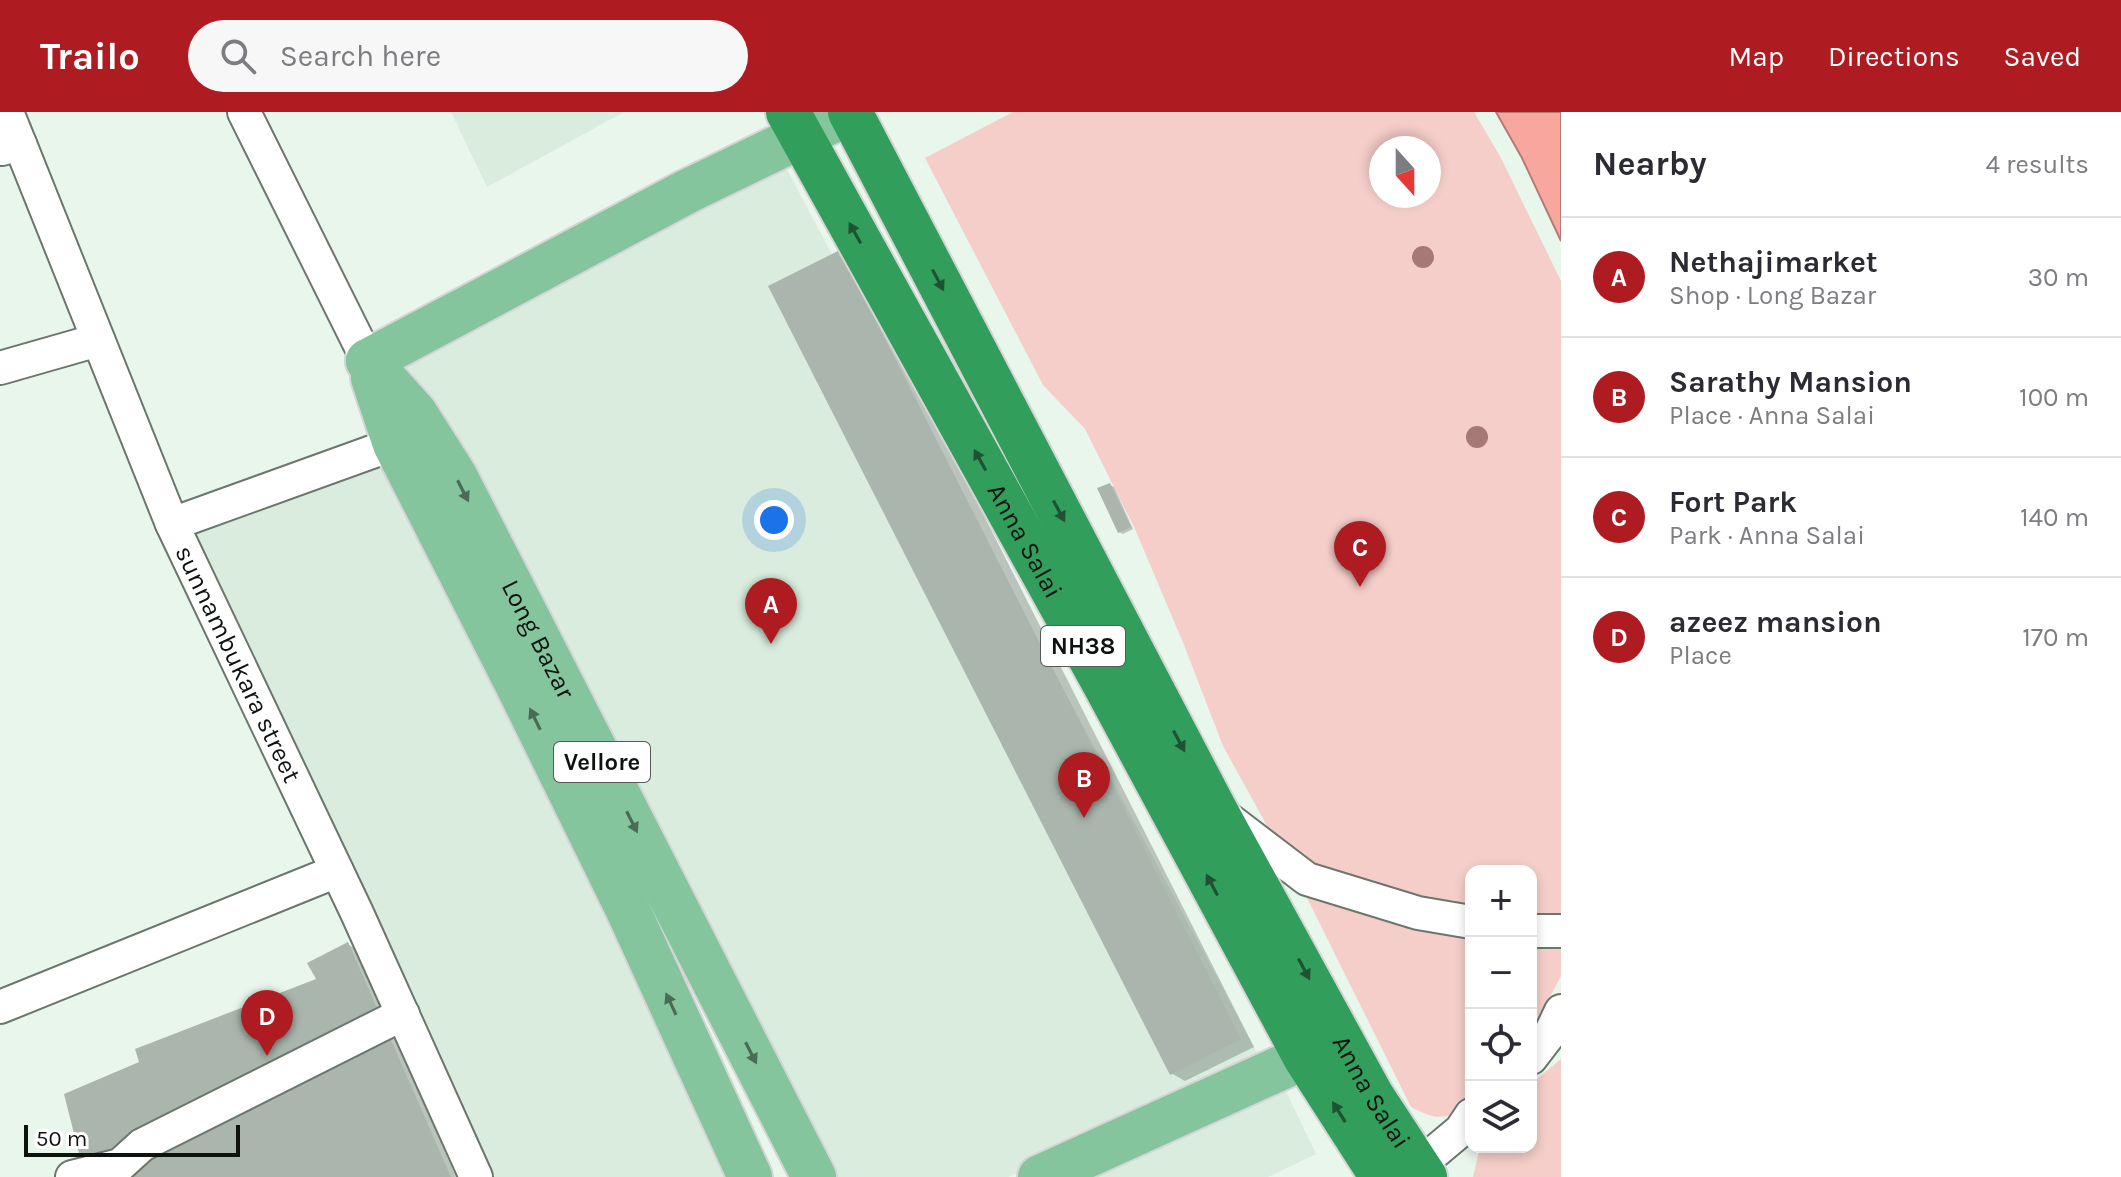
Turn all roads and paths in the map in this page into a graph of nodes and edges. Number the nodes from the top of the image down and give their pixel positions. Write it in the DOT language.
graph roads {
  1 [pos="7,112"];
  2 [pos="244,112"];
  3 [pos="850,112"];
  4 [pos="794,124"];
  5 [pos="10,147"];
  6 [pos="98,340"];
  7 [pos="368,361"];
  8 [pos="0,368"];
  9 [pos="411,438"];
  10 [pos="172,524"];
  11 [pos="1214,808"];
  12 [pos="337,871"];
  13 [pos="1465,921"];
  14 [pos="1537,931"];
  15 [pos="1561,931"];
  16 [pos="0,1007"];
  17 [pos="1561,1011"];
  18 [pos="403,1014"];
  19 [pos="1537,1050"];
  20 [pos="1305,1057"];
  21 [pos="1465,1124"];
  22 [pos="1408,1173"];
  23 [pos="72,1177"];
  24 [pos="476,1177"];
  25 [pos="750,1177"];
  26 [pos="814,1177"];
  27 [pos="1040,1177"];
  1 -- 5 [label="street, sunnambukara street"];
  2 -- 7 [label="street, Long Bazar / Vellore"];
  3 -- 4 [label="main road"];
  3 -- 11 [label="highway, Anna Salai / NH38, one-way"];
  4 -- 7 [label="main road"];
  20 -- 4 [label="highway, Anna Salai / NH38, one-way"];
  5 -- 6 [label="street, sunnambukara street"];
  6 -- 8 [label="street"];
  6 -- 10 [label="street, sunnambukara street"];
  7 -- 9 [label="main road, Long Bazar / Vellore"];
  9 -- 10 [label="street"];
  25 -- 9 [label="main road, one-way"];
  9 -- 26 [label="main road, Long Bazar / Vellore, one-way"];
  10 -- 12 [label="street, sunnambukara street"];
  11 -- 13 [label="street"];
  11 -- 22 [label="highway, Anna Salai / NH38, one-way"];
  12 -- 16 [label="street"];
  12 -- 18 [label="street, sunnambukara street"];
  14 -- 15 [label="street"];
  17 -- 19 [label="street"];
  18 -- 23 [label="street"];
  18 -- 24 [label="street, sunnambukara street"];
  22 -- 20 [label="highway, Anna Salai / NH38, one-way"];
  20 -- 27 [label="main road"];
  21 -- 22 [label="street"];
}
